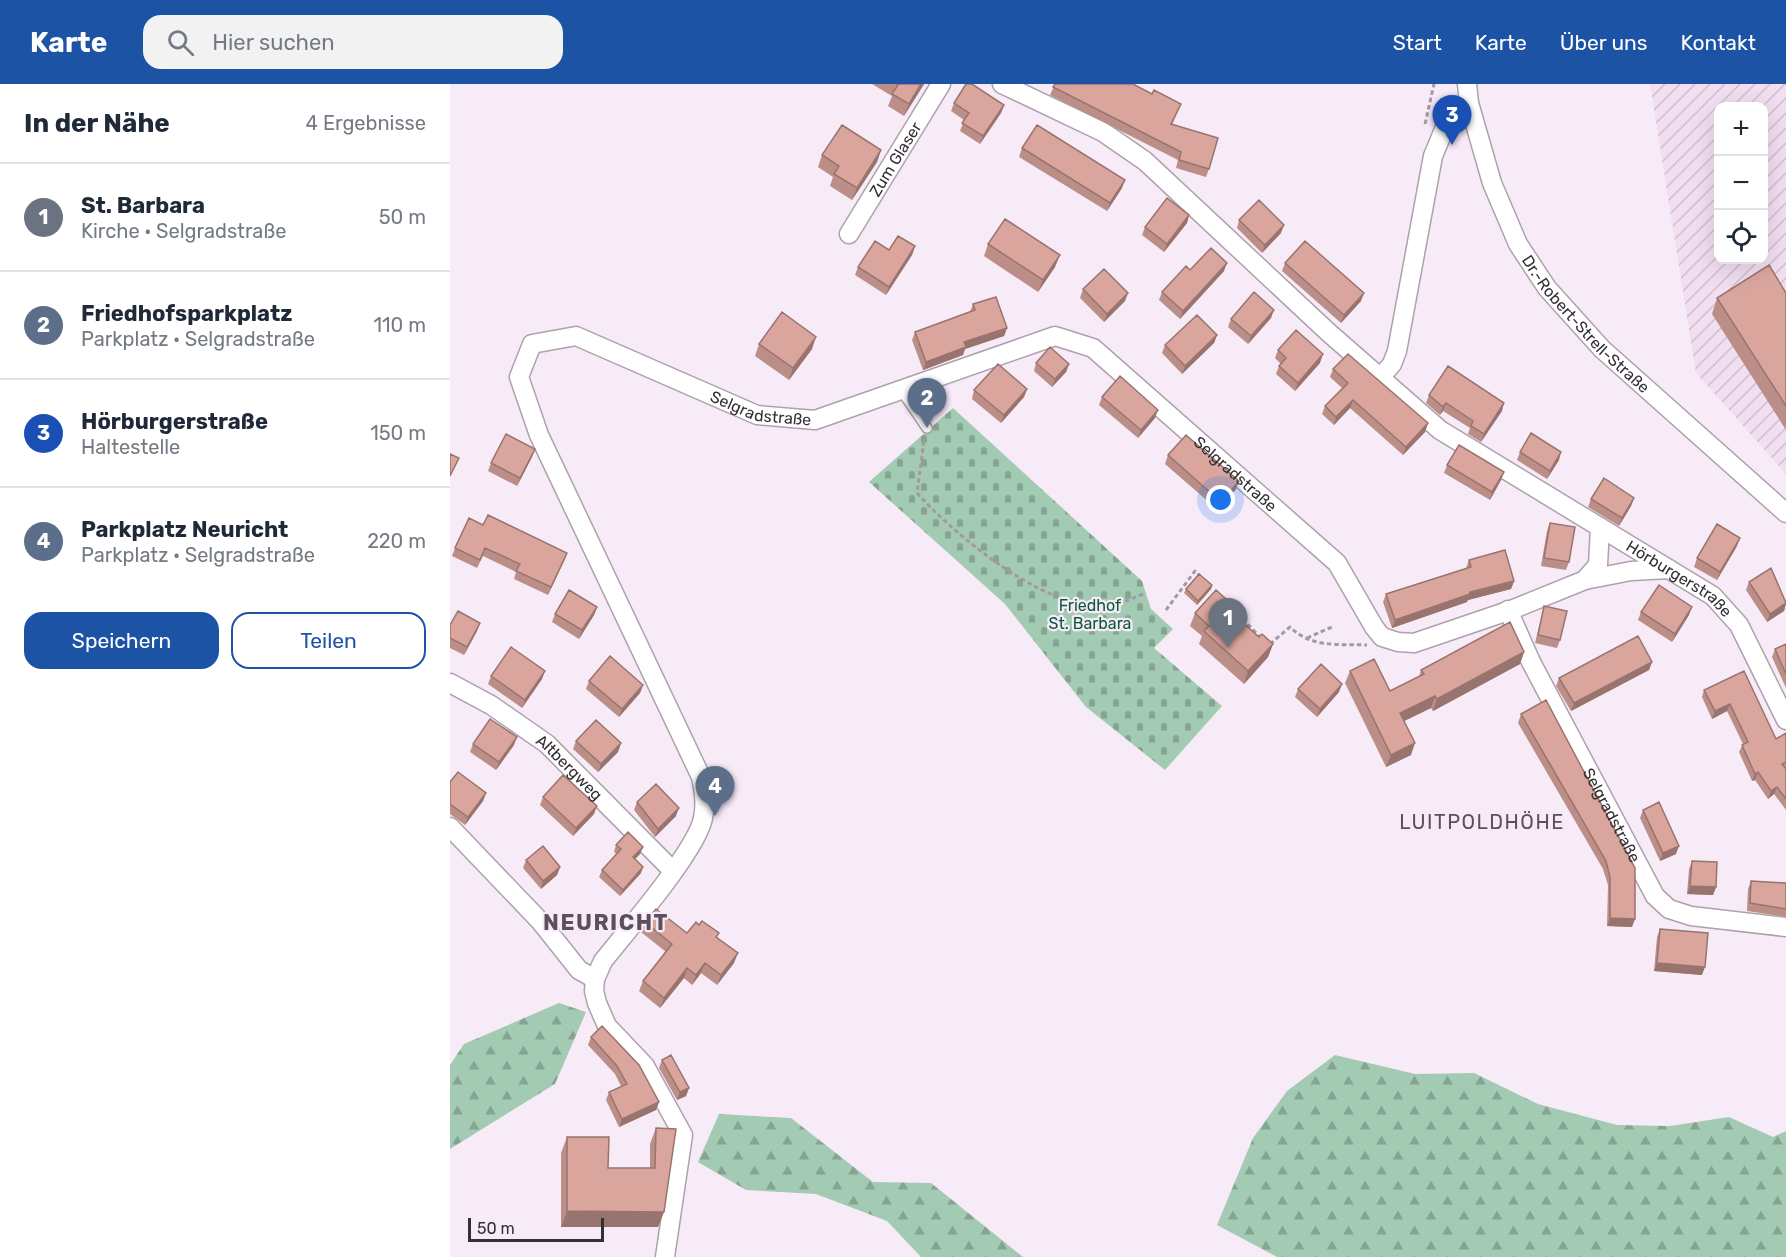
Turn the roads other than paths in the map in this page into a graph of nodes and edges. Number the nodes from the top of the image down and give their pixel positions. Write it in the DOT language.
graph roads {
  1 [pos="941,84"];
  2 [pos="1002,84"];
  3 [pos="1467,84"];
  4 [pos="1469,103"];
  5 [pos="849,234"];
  6 [pos="1380,378"];
  7 [pos="901,390"];
  8 [pos="927,428"];
  9 [pos="1786,513"];
  10 [pos="1600,527"];
  11 [pos="1669,568"];
  12 [pos="1585,580"];
  13 [pos="1508,610"];
  14 [pos="450,683"];
  15 [pos="1786,720"];
  16 [pos="450,827"];
  17 [pos="672,870"];
  18 [pos="1786,927"];
  19 [pos="595,979"];
  20 [pos="665,1257"];
  1 -- 5 [label="street, Zum Glaser"];
  2 -- 6 [label="street, Hörburgerstraße"];
  3 -- 4 [label="street, Dr.-Robert-Strell-Straße"];
  4 -- 6 [label="street"];
  4 -- 9 [label="street, Dr.-Robert-Strell-Straße"];
  6 -- 10 [label="street, Hörburgerstraße"];
  7 -- 8 [label="lane"];
  7 -- 13 [label="street, Selgradstraße"];
  7 -- 17 [label="street, Selgradstraße"];
  10 -- 11 [label="street, Hörburgerstraße"];
  10 -- 12 [label="street"];
  11 -- 12 [label="street, Selgradstraße"];
  11 -- 15 [label="street, Hörburgerstraße"];
  12 -- 13 [label="street, Selgradstraße"];
  13 -- 18 [label="street, Selgradstraße"];
  14 -- 17 [label="street, Altbergweg"];
  16 -- 19 [label="street"];
  17 -- 19 [label="street"];
  19 -- 20 [label="street"];
}
